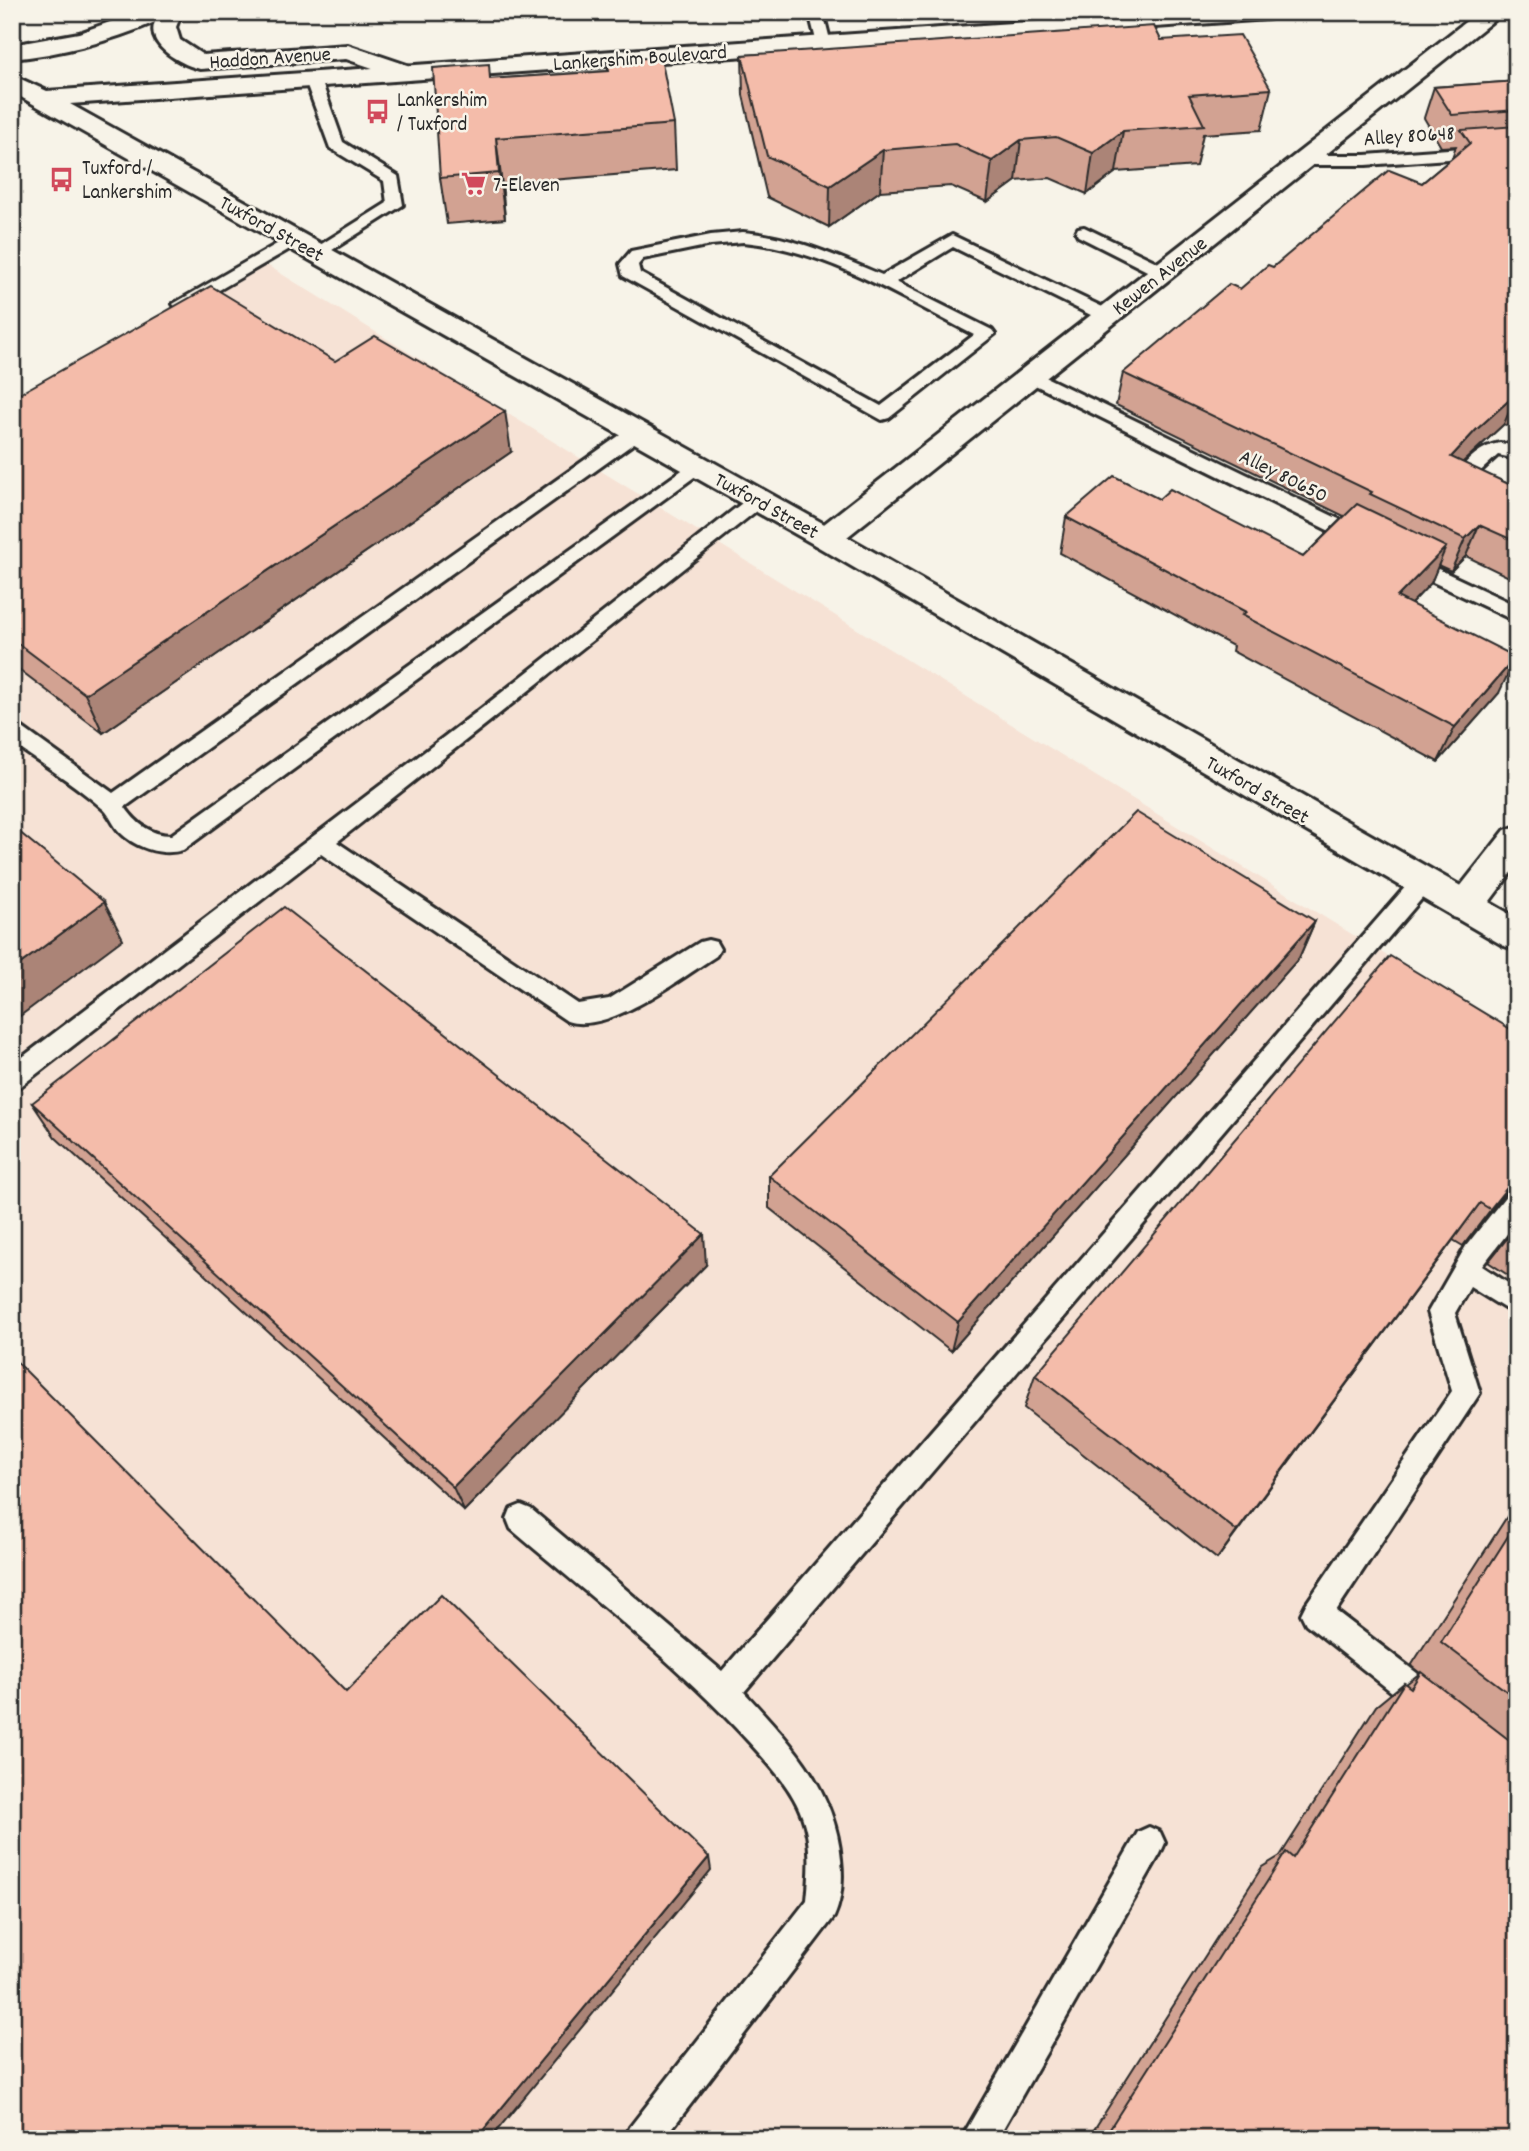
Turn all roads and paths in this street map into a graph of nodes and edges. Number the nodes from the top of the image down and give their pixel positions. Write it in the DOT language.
graph roads {
  1 [pos="158,12"];
  2 [pos="171,12"];
  3 [pos="816,12"];
  4 [pos="1268,12"];
  5 [pos="1493,12"];
  6 [pos="1142,17"];
  7 [pos="824,44"];
  8 [pos="12,52"];
  9 [pos="408,73"];
  10 [pos="313,80"];
  11 [pos="12,82"];
  12 [pos="44,99"];
  13 [pos="12,101"];
  14 [pos="1517,149"];
  15 [pos="1305,160"];
  16 [pos="1084,232"];
  17 [pos="306,246"];
  18 [pos="1163,272"];
  19 [pos="883,282"];
  20 [pos="166,314"];
  21 [pos="1107,316"];
  22 [pos="1031,376"];
  23 [pos="637,432"];
  24 [pos="1517,453"];
  25 [pos="699,467"];
  26 [pos="1465,475"];
  27 [pos="758,500"];
  28 [pos="825,538"];
  29 [pos="1517,615"];
  30 [pos="12,732"];
  31 [pos="113,804"];
  32 [pos="1517,839"];
  33 [pos="321,842"];
  34 [pos="1422,883"];
  35 [pos="1465,907"];
  36 [pos="1517,936"];
  37 [pos="708,949"];
  38 [pos="12,1079"];
  39 [pos="1517,1201"];
  40 [pos="1466,1270"];
  41 [pos="1517,1304"];
  42 [pos="521,1519"];
  43 [pos="724,1692"];
  44 [pos="1453,1720"];
  45 [pos="1149,1843"];
  46 [pos="642,2139"];
  47 [pos="978,2139"];
  1 -- 8 [label="main road"];
  2 -- 9 [label="main road, Haddon Avenue"];
  3 -- 7 [label="lane"];
  4 -- 6 [label="main road, Lankershim Boulevard"];
  5 -- 15 [label="main road, Kewen Avenue"];
  6 -- 7 [label="main road, Lankershim Boulevard"];
  7 -- 9 [label="main road, Lankershim Boulevard"];
  9 -- 10 [label="main road, Lankershim Boulevard"];
  10 -- 12 [label="main road, Lankershim Boulevard"];
  10 -- 17 [label="lane"];
  11 -- 12 [label="main road, Tuxford Street"];
  12 -- 13 [label="main road, Lankershim Boulevard"];
  12 -- 17 [label="main road, Tuxford Street"];
  14 -- 15 [label="lane, Alley 80648"];
  15 -- 18 [label="main road, Kewen Avenue"];
  16 -- 18 [label="lane"];
  17 -- 20 [label="lane"];
  17 -- 23 [label="main road, Tuxford Street"];
  18 -- 21 [label="main road, Kewen Avenue"];
  19 -- 19 [label="lane"];
  19 -- 21 [label="lane"];
  21 -- 22 [label="main road, Kewen Avenue"];
  22 -- 28 [label="main road, Kewen Avenue"];
  22 -- 29 [label="lane, Alley 80650"];
  23 -- 25 [label="main road, Tuxford Street"];
  23 -- 31 [label="lane"];
  24 -- 26 [label="lane"];
  25 -- 27 [label="main road, Tuxford Street"];
  25 -- 31 [label="lane"];
  27 -- 28 [label="main road, Tuxford Street"];
  27 -- 33 [label="lane"];
  28 -- 34 [label="main road, Tuxford Street"];
  30 -- 31 [label="lane"];
  32 -- 35 [label="main road"];
  33 -- 37 [label="lane"];
  33 -- 38 [label="lane"];
  34 -- 35 [label="main road, Tuxford Street"];
  34 -- 43 [label="lane"];
  35 -- 36 [label="main road, Tuxford Street"];
  39 -- 40 [label="lane"];
  40 -- 41 [label="lane"];
  40 -- 44 [label="lane"];
  42 -- 43 [label="lane"];
  43 -- 46 [label="lane"];
  45 -- 47 [label="lane"];
}
